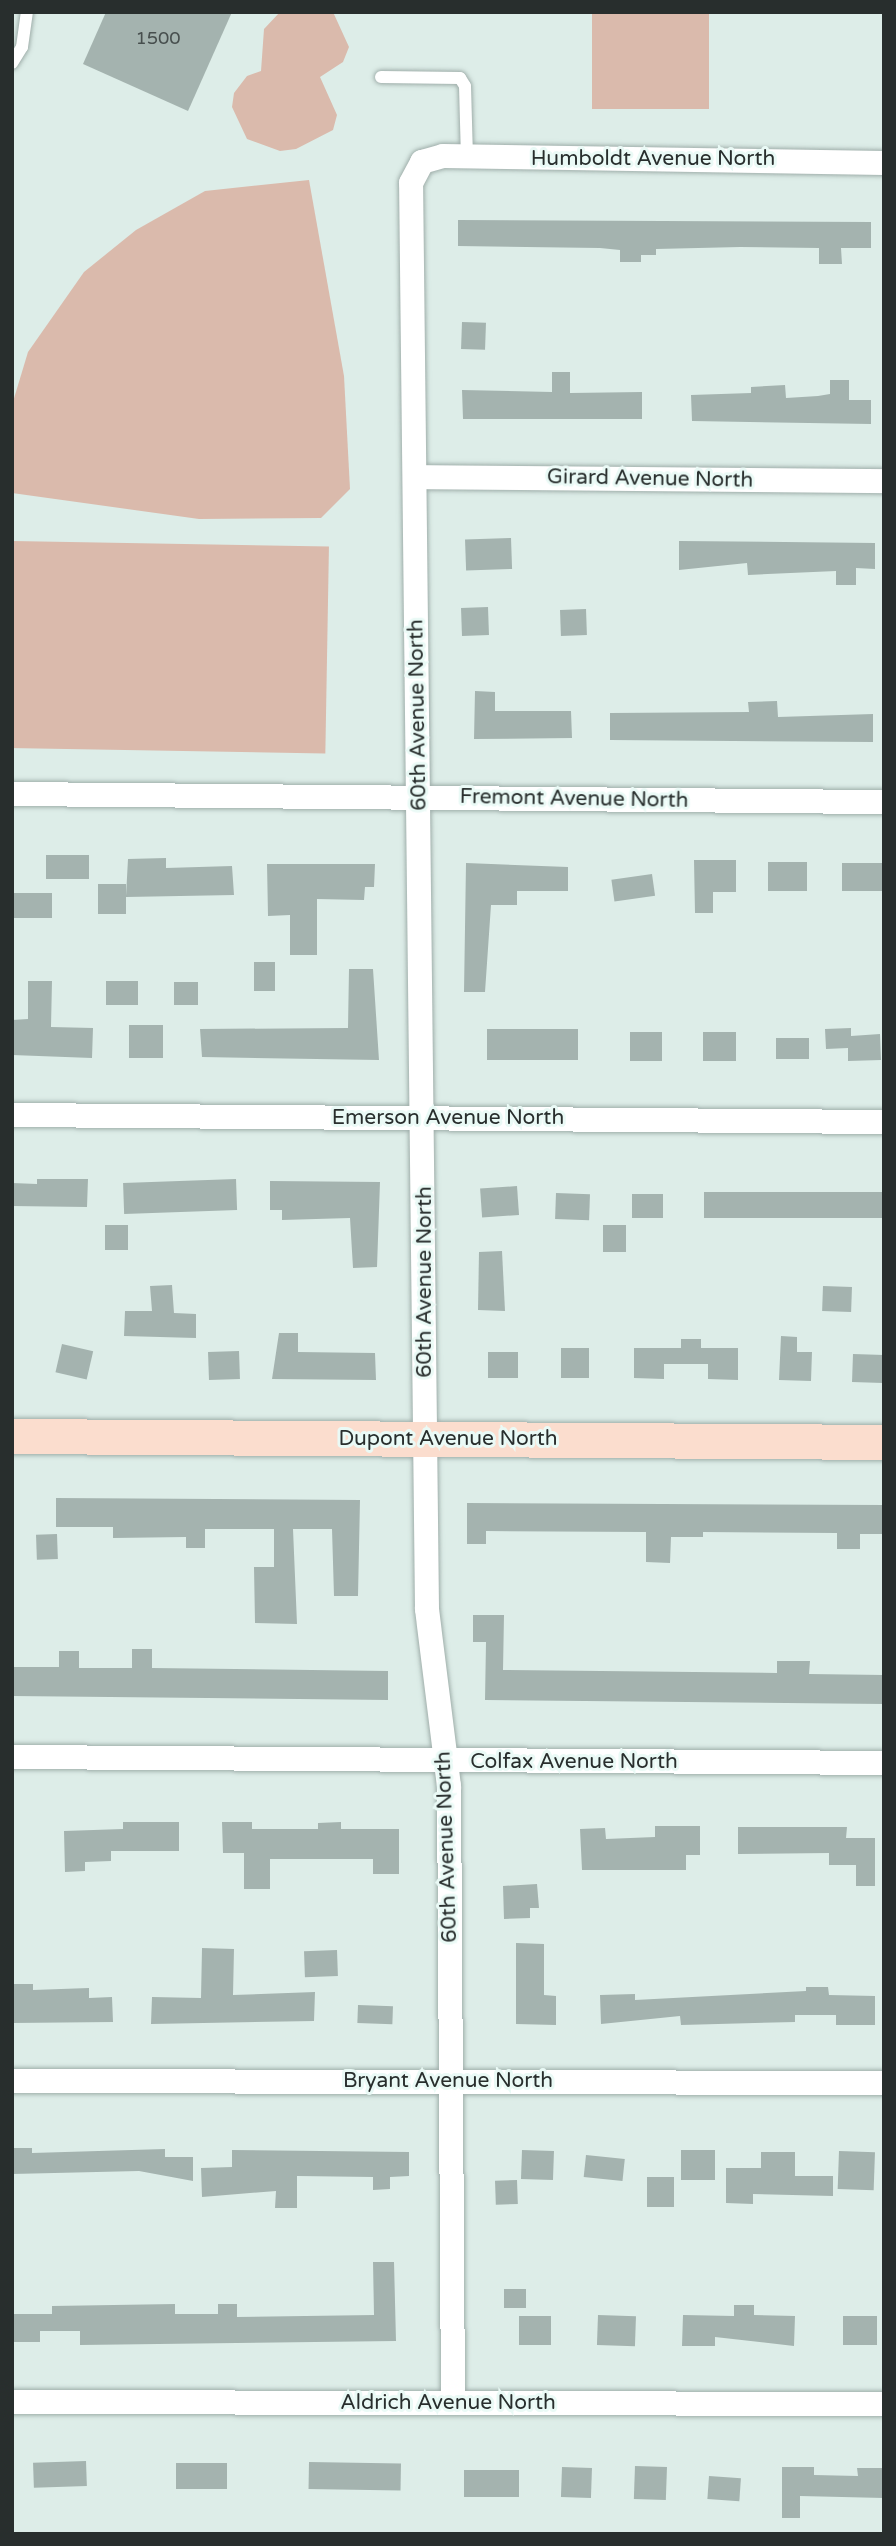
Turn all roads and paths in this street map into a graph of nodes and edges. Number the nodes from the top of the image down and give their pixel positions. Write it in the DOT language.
graph roads {
  1 [pos="27,12"];
  2 [pos="12,63"];
  3 [pos="381,77"];
  4 [pos="467,158"];
  5 [pos="422,162"];
  6 [pos="884,163"];
  7 [pos="415,477"];
  8 [pos="884,481"];
  9 [pos="12,794"];
  10 [pos="419,798"];
  11 [pos="884,802"];
  12 [pos="12,1115"];
  13 [pos="424,1118"];
  14 [pos="884,1122"];
  15 [pos="12,1436"];
  16 [pos="425,1438"];
  17 [pos="884,1442"];
  18 [pos="12,1757"];
  19 [pos="446,1761"];
  20 [pos="884,1763"];
  21 [pos="12,2081"];
  22 [pos="453,2081"];
  23 [pos="884,2083"];
  24 [pos="12,2402"];
  25 [pos="453,2403"];
  26 [pos="884,2404"];
  1 -- 2 [label="lane"];
  3 -- 4 [label="lane"];
  4 -- 5 [label="street, Humboldt Avenue North"];
  4 -- 6 [label="street, Humboldt Avenue North"];
  5 -- 7 [label="street, 60th Avenue North"];
  7 -- 8 [label="street, Girard Avenue North"];
  7 -- 10 [label="street, 60th Avenue North"];
  9 -- 10 [label="street, Fremont Avenue North"];
  10 -- 11 [label="street, Fremont Avenue North"];
  10 -- 13 [label="street, 60th Avenue North"];
  12 -- 13 [label="street, Emerson Avenue North"];
  13 -- 14 [label="street, Emerson Avenue North"];
  13 -- 16 [label="street, 60th Avenue North"];
  15 -- 16 [label="street, Dupont Avenue North"];
  16 -- 17 [label="street, Dupont Avenue North"];
  16 -- 19 [label="street, 60th Avenue North"];
  18 -- 19 [label="street, Colfax Avenue North"];
  19 -- 20 [label="street, Colfax Avenue North"];
  19 -- 22 [label="street, 60th Avenue North"];
  21 -- 22 [label="street, Bryant Avenue North"];
  22 -- 23 [label="street, Bryant Avenue North"];
  22 -- 25 [label="street, 60th Avenue North"];
  24 -- 25 [label="street, Aldrich Avenue North"];
  25 -- 26 [label="street, Aldrich Avenue North"];
}
